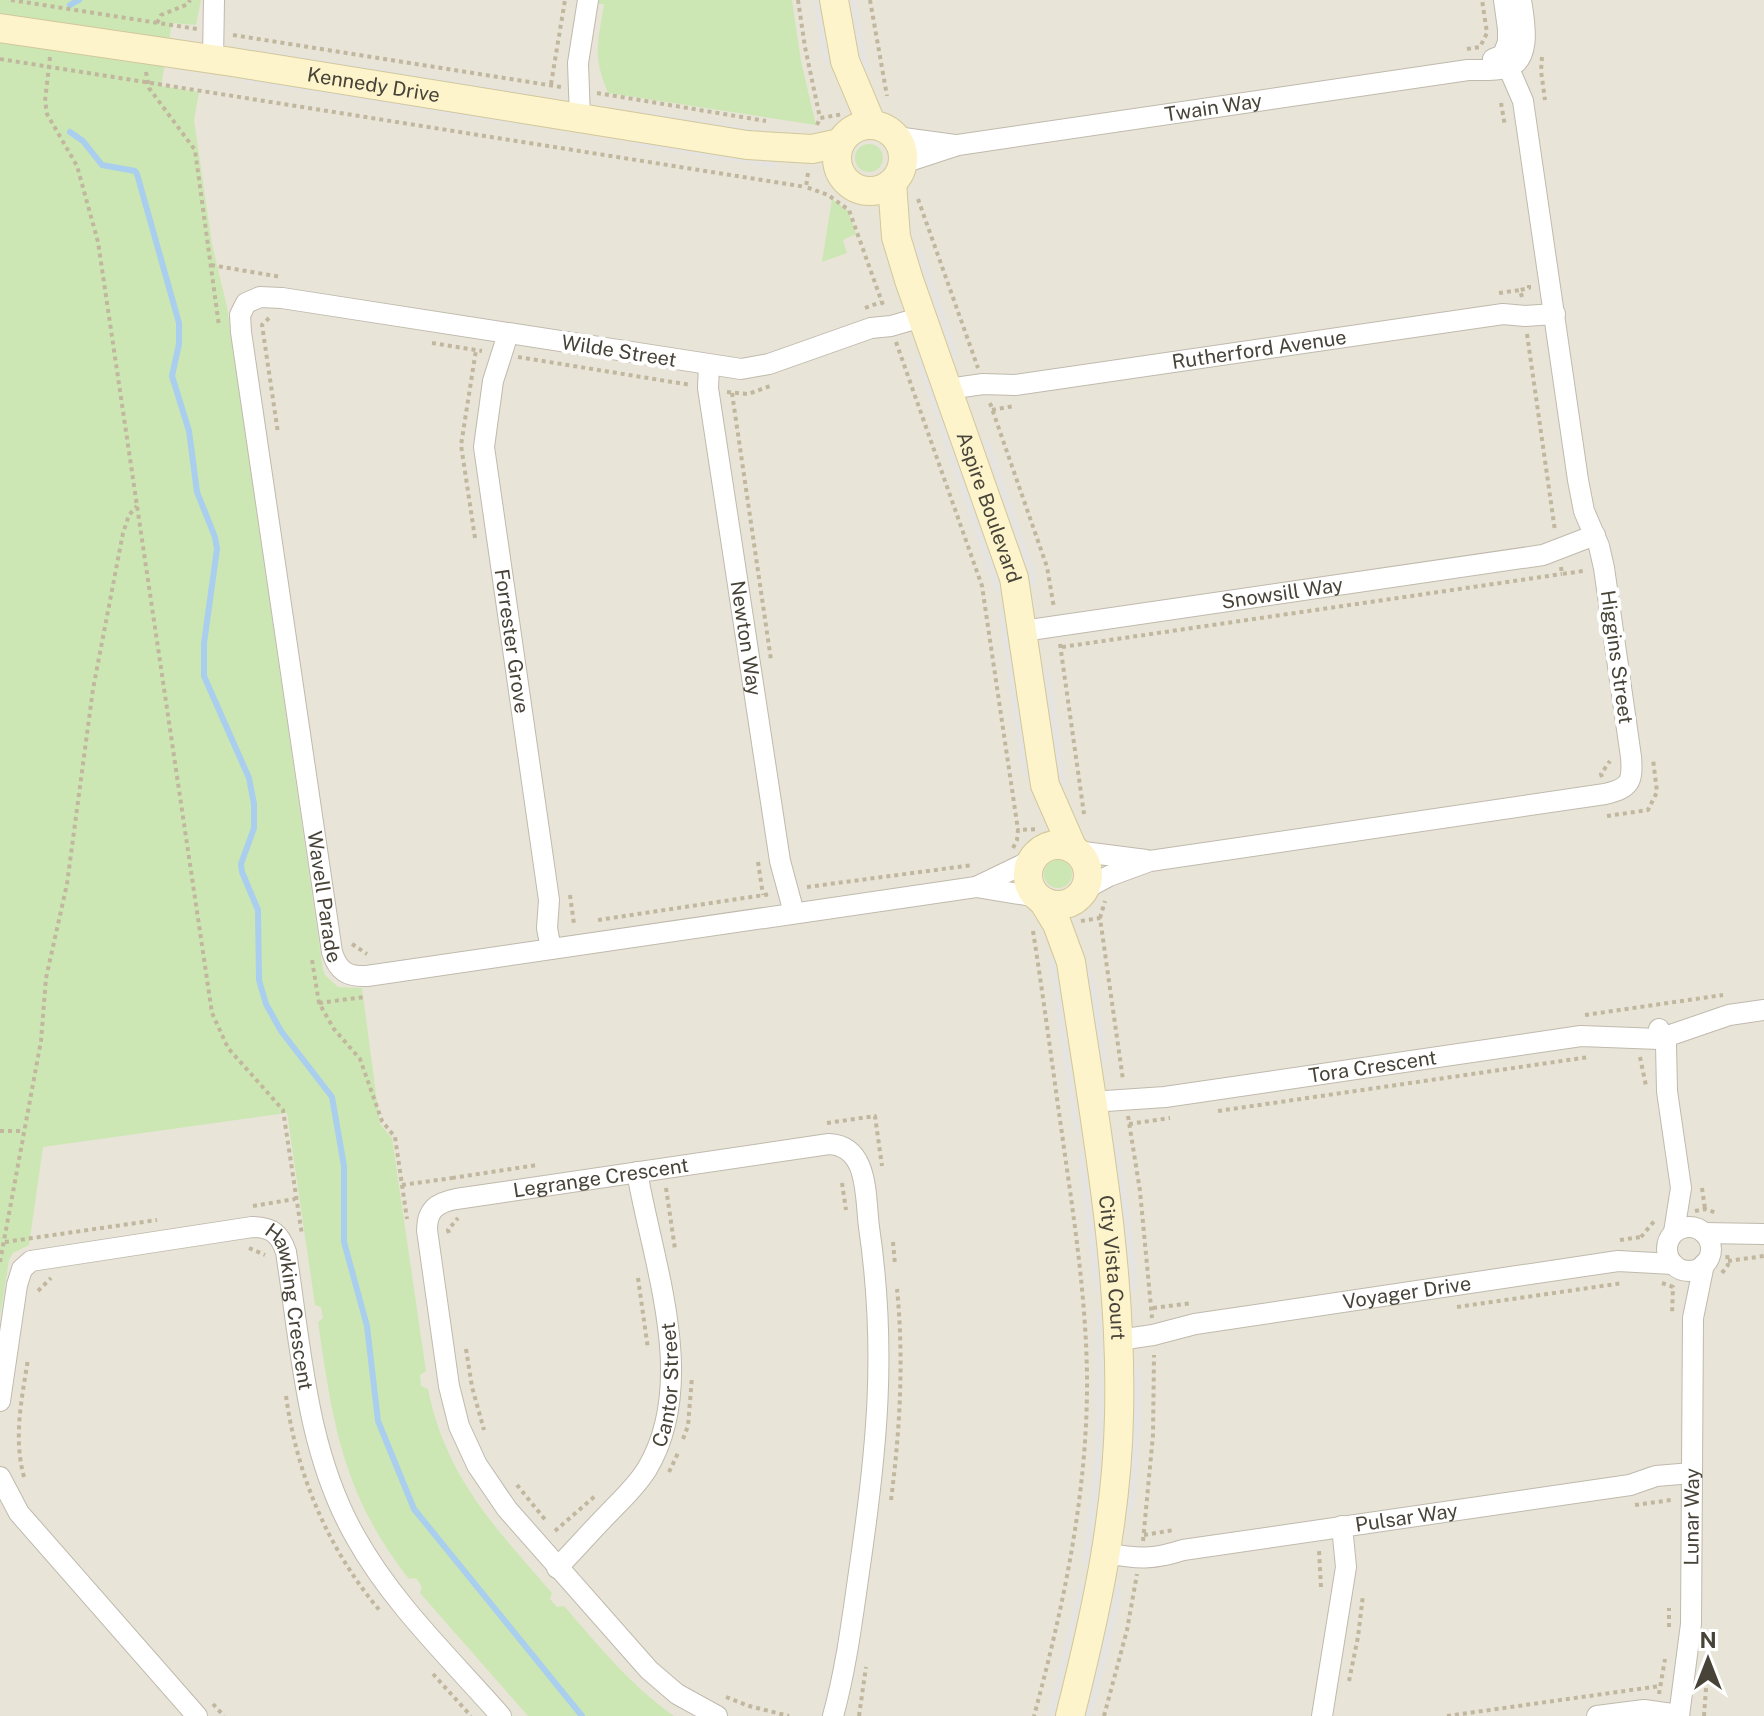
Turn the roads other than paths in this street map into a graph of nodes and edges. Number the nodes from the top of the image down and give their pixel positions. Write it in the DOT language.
graph roads {
  1 [pos="212,0"];
  2 [pos="588,0"];
  3 [pos="834,0"];
  4 [pos="1504,0"];
  5 [pos="1521,0"];
  6 [pos="0,28"];
  7 [pos="205,44"];
  8 [pos="1505,61"];
  9 [pos="567,99"];
  10 [pos="864,136"];
  11 [pos="809,167"];
  12 [pos="850,183"];
  13 [pos="896,237"];
  14 [pos="1554,307"];
  15 [pos="920,310"];
  16 [pos="363,311"];
  17 [pos="501,333"];
  18 [pos="718,367"];
  19 [pos="952,398"];
  20 [pos="1595,535"];
  21 [pos="1601,556"];
  22 [pos="1556,559"];
  23 [pos="1023,631"];
  24 [pos="1045,785"];
  25 [pos="1074,850"];
  26 [pos="1034,858"];
  27 [pos="1150,861"];
  28 [pos="976,887"];
  29 [pos="1091,893"];
  30 [pos="1040,899"];
  31 [pos="788,914"];
  32 [pos="558,948"];
  33 [pos="1071,962"];
  34 [pos="1764,1010"];
  35 [pos="1658,1034"];
  36 [pos="1092,1108"];
  37 [pos="651,1180"];
  38 [pos="1681,1188"];
  39 [pos="1702,1231"];
  40 [pos="1761,1235"];
  41 [pos="1671,1236"];
  42 [pos="1618,1261"];
  43 [pos="1713,1261"];
  44 [pos="1676,1266"];
  45 [pos="1682,1318"];
  46 [pos="1119,1331"];
  47 [pos="0,1401"];
  48 [pos="0,1477"];
  49 [pos="1692,1480"];
  50 [pos="1335,1527"];
  51 [pos="1107,1547"];
  52 [pos="552,1562"];
  53 [pos="843,1678"];
  54 [pos="205,1710"];
  55 [pos="1679,1715"];
  56 [pos="501,1716"];
  57 [pos="717,1716"];
  58 [pos="833,1716"];
  59 [pos="843,1716"];
  60 [pos="1070,1716"];
  61 [pos="1322,1716"];
  62 [pos="1597,1716"];
  1 -- 7 [label="street"];
  2 -- 9 [label="street"];
  3 -- 10 [label="street, Aspire Boulevard"];
  4 -- 8 [label="street"];
  5 -- 8 [label="street"];
  6 -- 7 [label="street, Kennedy Drive"];
  7 -- 9 [label="street, Kennedy Drive"];
  8 -- 10 [label="street, Twain Way"];
  8 -- 14 [label="street, Higgins Street"];
  9 -- 11 [label="street, Kennedy Drive"];
  10 -- 11 [label="street"];
  10 -- 12 [label="street"];
  10 -- 12 [label="street"];
  10 -- 13 [label="street, Aspire Boulevard"];
  11 -- 12 [label="street, Kennedy Drive"];
  12 -- 13 [label="street, Aspire Boulevard"];
  13 -- 15 [label="street, Aspire Boulevard"];
  14 -- 19 [label="street, Rutherford Avenue"];
  14 -- 20 [label="street, Higgins Street"];
  15 -- 18 [label="street, Wilde Street"];
  15 -- 19 [label="street, Aspire Boulevard"];
  16 -- 17 [label="street, Wilde Street"];
  16 -- 32 [label="street, Wavell Parade"];
  17 -- 18 [label="street, Wilde Street"];
  17 -- 32 [label="street, Forrester Grove"];
  18 -- 31 [label="street, Newton Way"];
  19 -- 23 [label="street, Aspire Boulevard"];
  20 -- 21 [label="street, Higgins Street"];
  20 -- 22 [label="street, Snowsill Way"];
  21 -- 22 [label="street, Snowsill Way"];
  21 -- 27 [label="street, Higgins Street"];
  22 -- 23 [label="street, Snowsill Way"];
  23 -- 24 [label="street, Aspire Boulevard"];
  24 -- 25 [label="street, Aspire Boulevard"];
  24 -- 26 [label="street, Aspire Boulevard"];
  25 -- 26 [label="street"];
  25 -- 27 [label="street"];
  25 -- 29 [label="street"];
  26 -- 28 [label="street, Wavell Parade"];
  26 -- 30 [label="street"];
  27 -- 29 [label="street"];
  28 -- 30 [label="street, Wavell Parade"];
  28 -- 31 [label="street, Wavell Parade"];
  29 -- 30 [label="street"];
  29 -- 33 [label="street"];
  30 -- 33 [label="street"];
  31 -- 32 [label="street, Wavell Parade"];
  33 -- 36 [label="street, City Vista Court"];
  34 -- 35 [label="street, Tora Crescent"];
  35 -- 36 [label="street, Tora Crescent"];
  35 -- 38 [label="street"];
  36 -- 46 [label="street, City Vista Court"];
  37 -- 52 [label="street, Cantor Street"];
  37 -- 52 [label="street, Legrange Crescent"];
  37 -- 53 [label="street, Legrange Crescent"];
  38 -- 39 [label="street"];
  38 -- 41 [label="street"];
  39 -- 40 [label="street"];
  39 -- 41 [label="street"];
  39 -- 43 [label="street"];
  40 -- 43 [label="street"];
  41 -- 42 [label="street, Voyager Drive"];
  41 -- 44 [label="street"];
  42 -- 44 [label="street, Voyager Drive"];
  42 -- 46 [label="street, Voyager Drive"];
  43 -- 44 [label="street"];
  43 -- 45 [label="street, Lunar Way"];
  44 -- 45 [label="street, Lunar Way"];
  45 -- 49 [label="street, Lunar Way"];
  46 -- 51 [label="street, City Vista Court"];
  47 -- 56 [label="street, Hawking Crescent"];
  48 -- 54 [label="street"];
  49 -- 50 [label="street, Pulsar Way"];
  49 -- 55 [label="street, Lunar Way"];
  50 -- 51 [label="street, Pulsar Way"];
  50 -- 61 [label="street"];
  51 -- 60 [label="street"];
  52 -- 57 [label="street, Legrange Crescent"];
  53 -- 58 [label="street, Legrange Crescent"];
  53 -- 59 [label="street, Legrange Crescent"];
  55 -- 62 [label="street"];
}
